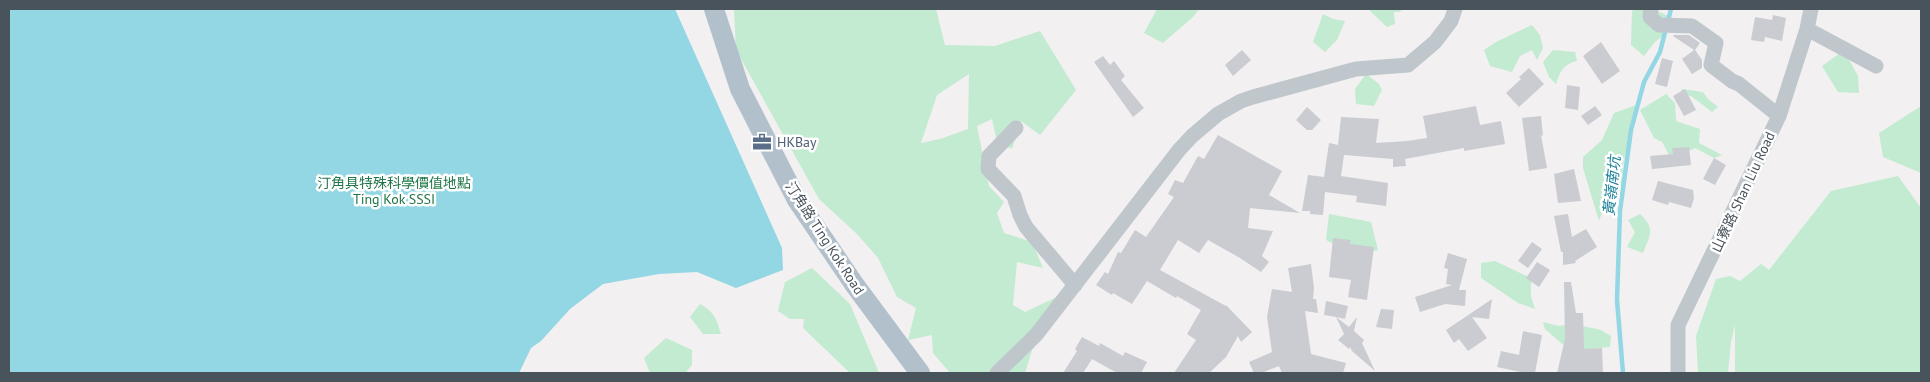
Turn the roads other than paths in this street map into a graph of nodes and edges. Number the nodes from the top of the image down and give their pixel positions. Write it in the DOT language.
graph roads {
  1 [pos="714,9"];
  2 [pos="1456,9"];
  3 [pos="1651,9"];
  4 [pos="1811,9"];
  5 [pos="1807,29"];
  6 [pos="1876,66"];
  7 [pos="1779,116"];
  8 [pos="1016,128"];
  9 [pos="1075,285"];
  10 [pos="920,373"];
  11 [pos="997,373"];
  12 [pos="1678,373"];
  1 -- 10 [label="main road, 汀角路 Ting Kok Road"];
  2 -- 9 [label="street"];
  3 -- 7 [label="street"];
  4 -- 5 [label="street, 山寮路 Shan Liu Road"];
  5 -- 6 [label="street"];
  5 -- 7 [label="street, 山寮路 Shan Liu Road"];
  7 -- 12 [label="street, 山寮路 Shan Liu Road"];
  8 -- 9 [label="street"];
  9 -- 11 [label="street"];
}
